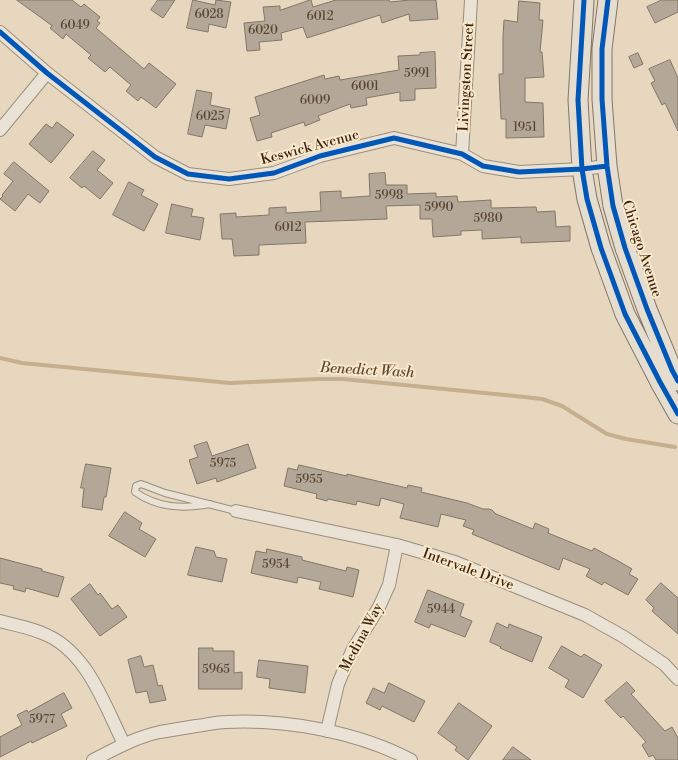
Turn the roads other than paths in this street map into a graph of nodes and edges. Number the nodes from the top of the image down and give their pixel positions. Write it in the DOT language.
graph roads {
  1 [pos="471,0"];
  2 [pos="584,0"];
  3 [pos="608,0"];
  4 [pos="0,32"];
  5 [pos="47,73"];
  6 [pos="0,130"];
  7 [pos="462,154"];
  8 [pos="607,166"];
  9 [pos="582,169"];
  10 [pos="678,381"];
  11 [pos="678,414"];
  12 [pos="210,504"];
  13 [pos="236,511"];
  14 [pos="397,545"];
  15 [pos="0,621"];
  16 [pos="678,679"];
  17 [pos="327,731"];
  18 [pos="124,744"];
  19 [pos="93,760"];
  20 [pos="411,760"];
  1 -- 7 [label="street, Livingston Street"];
  2 -- 9 [label="main road"];
  3 -- 8 [label="main road, Chicago Avenue"];
  4 -- 5 [label="street, Keswick Avenue"];
  5 -- 6 [label="street"];
  5 -- 7 [label="street, Keswick Avenue"];
  7 -- 9 [label="street, Keswick Avenue"];
  8 -- 9 [label="street, Keswick Avenue"];
  8 -- 10 [label="main road, Chicago Avenue"];
  9 -- 11 [label="main road"];
  12 -- 12 [label="lane"];
  12 -- 13 [label="lane"];
  13 -- 14 [label="street, Intervale Drive"];
  14 -- 16 [label="street, Intervale Drive"];
  14 -- 17 [label="street, Medina Way"];
  15 -- 18 [label="street"];
  17 -- 18 [label="street"];
  17 -- 20 [label="street"];
  18 -- 19 [label="street"];
}
